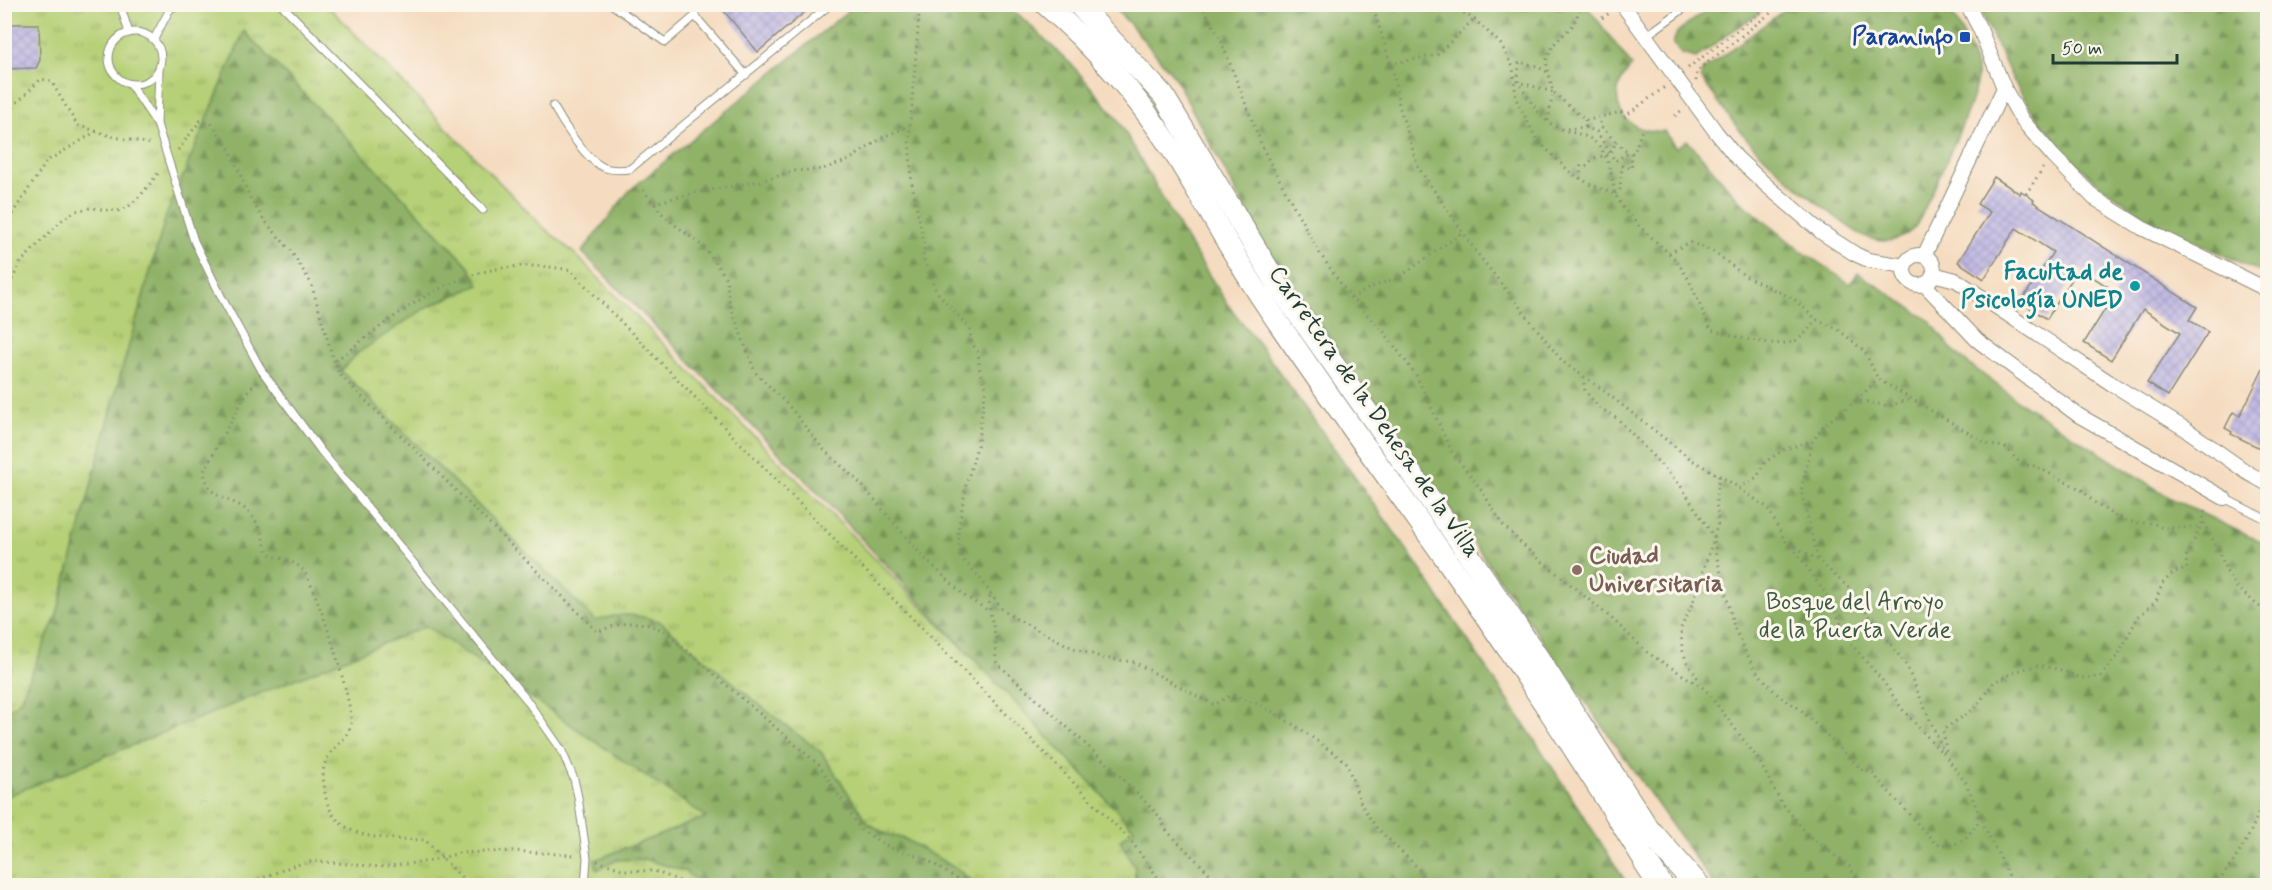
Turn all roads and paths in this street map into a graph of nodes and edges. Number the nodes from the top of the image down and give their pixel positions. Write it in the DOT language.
graph roads {
  1 [pos="120,4"];
  2 [pos="179,4"];
  3 [pos="281,4"];
  4 [pos="611,4"];
  5 [pos="831,4"];
  6 [pos="920,4"];
  7 [pos="1045,4"];
  8 [pos="1078,4"];
  9 [pos="1201,4"];
  10 [pos="1372,4"];
  11 [pos="1448,4"];
  12 [pos="1583,4"];
  13 [pos="1622,4"];
  14 [pos="1690,4"];
  15 [pos="1772,4"];
  16 [pos="1782,4"];
  17 [pos="1967,4"];
  18 [pos="1474,19"];
  19 [pos="129,33"];
  20 [pos="1646,36"];
  21 [pos="154,39"];
  22 [pos="1390,64"];
  23 [pos="159,70"];
  24 [pos="1549,74"];
  25 [pos="746,75"];
  26 [pos="1514,75"];
  27 [pos="1676,77"];
  28 [pos="1518,81"];
  29 [pos="1696,83"];
  30 [pos="130,84"];
  31 [pos="2004,88"];
  32 [pos="1553,93"];
  33 [pos="553,106"];
  34 [pos="4,115"];
  35 [pos="1600,118"];
  36 [pos="1585,120"];
  37 [pos="1548,121"];
  38 [pos="157,124"];
  39 [pos="910,126"];
  40 [pos="1585,127"];
  41 [pos="1565,130"];
  42 [pos="1642,130"];
  43 [pos="97,131"];
  44 [pos="1616,142"];
  45 [pos="164,146"];
  46 [pos="1629,153"];
  47 [pos="1608,156"];
  48 [pos="1615,161"];
  49 [pos="168,162"];
  50 [pos="1622,166"];
  51 [pos="2044,167"];
  52 [pos="1580,179"];
  53 [pos="643,190"];
  54 [pos="1615,194"];
  55 [pos="2026,195"];
  56 [pos="654,203"];
  57 [pos="483,210"];
  58 [pos="4,223"];
  59 [pos="1462,232"];
  60 [pos="1669,253"];
  61 [pos="1924,256"];
  62 [pos="1905,266"];
  63 [pos="1929,279"];
  64 [pos="2268,290"];
  65 [pos="4,296"];
  66 [pos="1352,298"];
  67 [pos="1817,320"];
  68 [pos="338,373"];
  69 [pos="265,375"];
  70 [pos="1582,375"];
  71 [pos="1878,379"];
  72 [pos="1911,399"];
  73 [pos="1857,400"];
  74 [pos="1812,441"];
  75 [pos="1719,476"];
  76 [pos="2268,484"];
  77 [pos="1739,488"];
  78 [pos="2224,498"];
  79 [pos="2205,511"];
  80 [pos="2268,520"];
  81 [pos="2203,521"];
  82 [pos="2200,527"];
  83 [pos="1714,537"];
  84 [pos="1791,544"];
  85 [pos="1818,560"];
  86 [pos="990,596"];
  87 [pos="989,611"];
  88 [pos="2268,614"];
  89 [pos="1705,689"];
  90 [pos="1946,757"];
  91 [pos="2268,776"];
  92 [pos="1981,819"];
  93 [pos="1652,834"];
  94 [pos="575,855"];
  95 [pos="443,858"];
  96 [pos="595,860"];
  97 [pos="1646,863"];
  98 [pos="242,885"];
  99 [pos="470,885"];
  100 [pos="585,885"];
  101 [pos="693,885"];
  102 [pos="967,885"];
  103 [pos="1164,885"];
  104 [pos="1222,885"];
  105 [pos="1429,885"];
  106 [pos="1659,885"];
  107 [pos="1687,885"];
  108 [pos="1698,885"];
  109 [pos="1862,885"];
  110 [pos="2014,885"];
  111 [pos="2214,885"];
  1 -- 19 [label="lane"];
  2 -- 21 [label="lane"];
  3 -- 57 [label="lane"];
  4 -- 25 [label="lane"];
  5 -- 25 [label="lane"];
  6 -- 39 [label="path"];
  7 -- 97 [label="main road, Carretera de la Dehesa de la Villa"];
  8 -- 93 [label="main road, Carretera de la Dehesa de la Villa"];
  9 -- 66 [label="path"];
  10 -- 22 [label="path"];
  11 -- 18 [label="path"];
  12 -- 24 [label="path"];
  13 -- 20 [label="street"];
  14 -- 20 [label="lane"];
  15 -- 27 [label="path"];
  16 -- 29 [label="path"];
  17 -- 31 [label="street"];
  18 -- 22 [label="path"];
  18 -- 26 [label="path"];
  19 -- 21 [label="lane"];
  19 -- 30 [label="lane"];
  20 -- 27 [label="street"];
  21 -- 23 [label="lane"];
  22 -- 59 [label="path"];
  23 -- 30 [label="lane"];
  23 -- 38 [label="lane"];
  24 -- 28 [label="path"];
  24 -- 32 [label="path"];
  25 -- 33 [label="lane"];
  26 -- 28 [label="path"];
  26 -- 52 [label="path"];
  27 -- 35 [label="path"];
  27 -- 62 [label="street"];
  28 -- 32 [label="path"];
  28 -- 37 [label="path"];
  30 -- 38 [label="lane"];
  31 -- 61 [label="street"];
  31 -- 64 [label="street"];
  32 -- 36 [label="path"];
  32 -- 37 [label="path"];
  34 -- 43 [label="path"];
  35 -- 36 [label="path"];
  35 -- 44 [label="path"];
  36 -- 40 [label="path"];
  37 -- 41 [label="path"];
  38 -- 45 [label="lane"];
  39 -- 56 [label="path"];
  39 -- 86 [label="path"];
  40 -- 41 [label="path"];
  40 -- 47 [label="path"];
  41 -- 47 [label="path"];
  42 -- 46 [label="path"];
  43 -- 45 [label="path"];
  43 -- 58 [label="path"];
  44 -- 46 [label="path"];
  44 -- 47 [label="path"];
  45 -- 49 [label="lane"];
  46 -- 48 [label="path"];
  46 -- 50 [label="path"];
  47 -- 48 [label="path"];
  47 -- 52 [label="path"];
  47 -- 54 [label="path"];
  48 -- 50 [label="path"];
  49 -- 65 [label="path"];
  49 -- 68 [label="path"];
  49 -- 69 [label="lane"];
  50 -- 54 [label="path"];
  51 -- 55 [label="path"];
  52 -- 54 [label="path"];
  53 -- 56 [label="path"];
  54 -- 60 [label="path"];
  56 -- 87 [label="path"];
  59 -- 66 [label="path"];
  59 -- 70 [label="path"];
  60 -- 67 [label="path"];
  60 -- 67 [label="path"];
  61 -- 62 [label="street"];
  61 -- 63 [label="street"];
  62 -- 63 [label="street"];
  63 -- 76 [label="street"];
  63 -- 78 [label="street"];
  66 -- 89 [label="path"];
  67 -- 71 [label="path"];
  68 -- 102 [label="path"];
  68 -- 103 [label="path"];
  69 -- 95 [label="path"];
  69 -- 100 [label="lane"];
  70 -- 75 [label="path"];
  70 -- 83 [label="path"];
  71 -- 72 [label="path"];
  71 -- 73 [label="path"];
  72 -- 73 [label="path"];
  72 -- 82 [label="path"];
  73 -- 74 [label="path"];
  74 -- 77 [label="path"];
  74 -- 85 [label="path"];
  75 -- 77 [label="path"];
  75 -- 83 [label="path"];
  77 -- 84 [label="path"];
  78 -- 80 [label="lane"];
  79 -- 81 [label="path"];
  81 -- 82 [label="path"];
  81 -- 88 [label="path"];
  82 -- 90 [label="path"];
  83 -- 89 [label="path"];
  83 -- 92 [label="path"];
  84 -- 85 [label="path"];
  84 -- 90 [label="path"];
  85 -- 90 [label="path"];
  86 -- 87 [label="path"];
  86 -- 105 [label="path"];
  87 -- 104 [label="path"];
  89 -- 109 [label="path"];
  90 -- 92 [label="path"];
  91 -- 111 [label="path"];
  92 -- 110 [label="path"];
  93 -- 107 [label="highway"];
  93 -- 108 [label="highway"];
  94 -- 95 [label="path"];
  95 -- 98 [label="path"];
  95 -- 99 [label="path"];
  96 -- 101 [label="path"];
  97 -- 106 [label="highway"];
}
